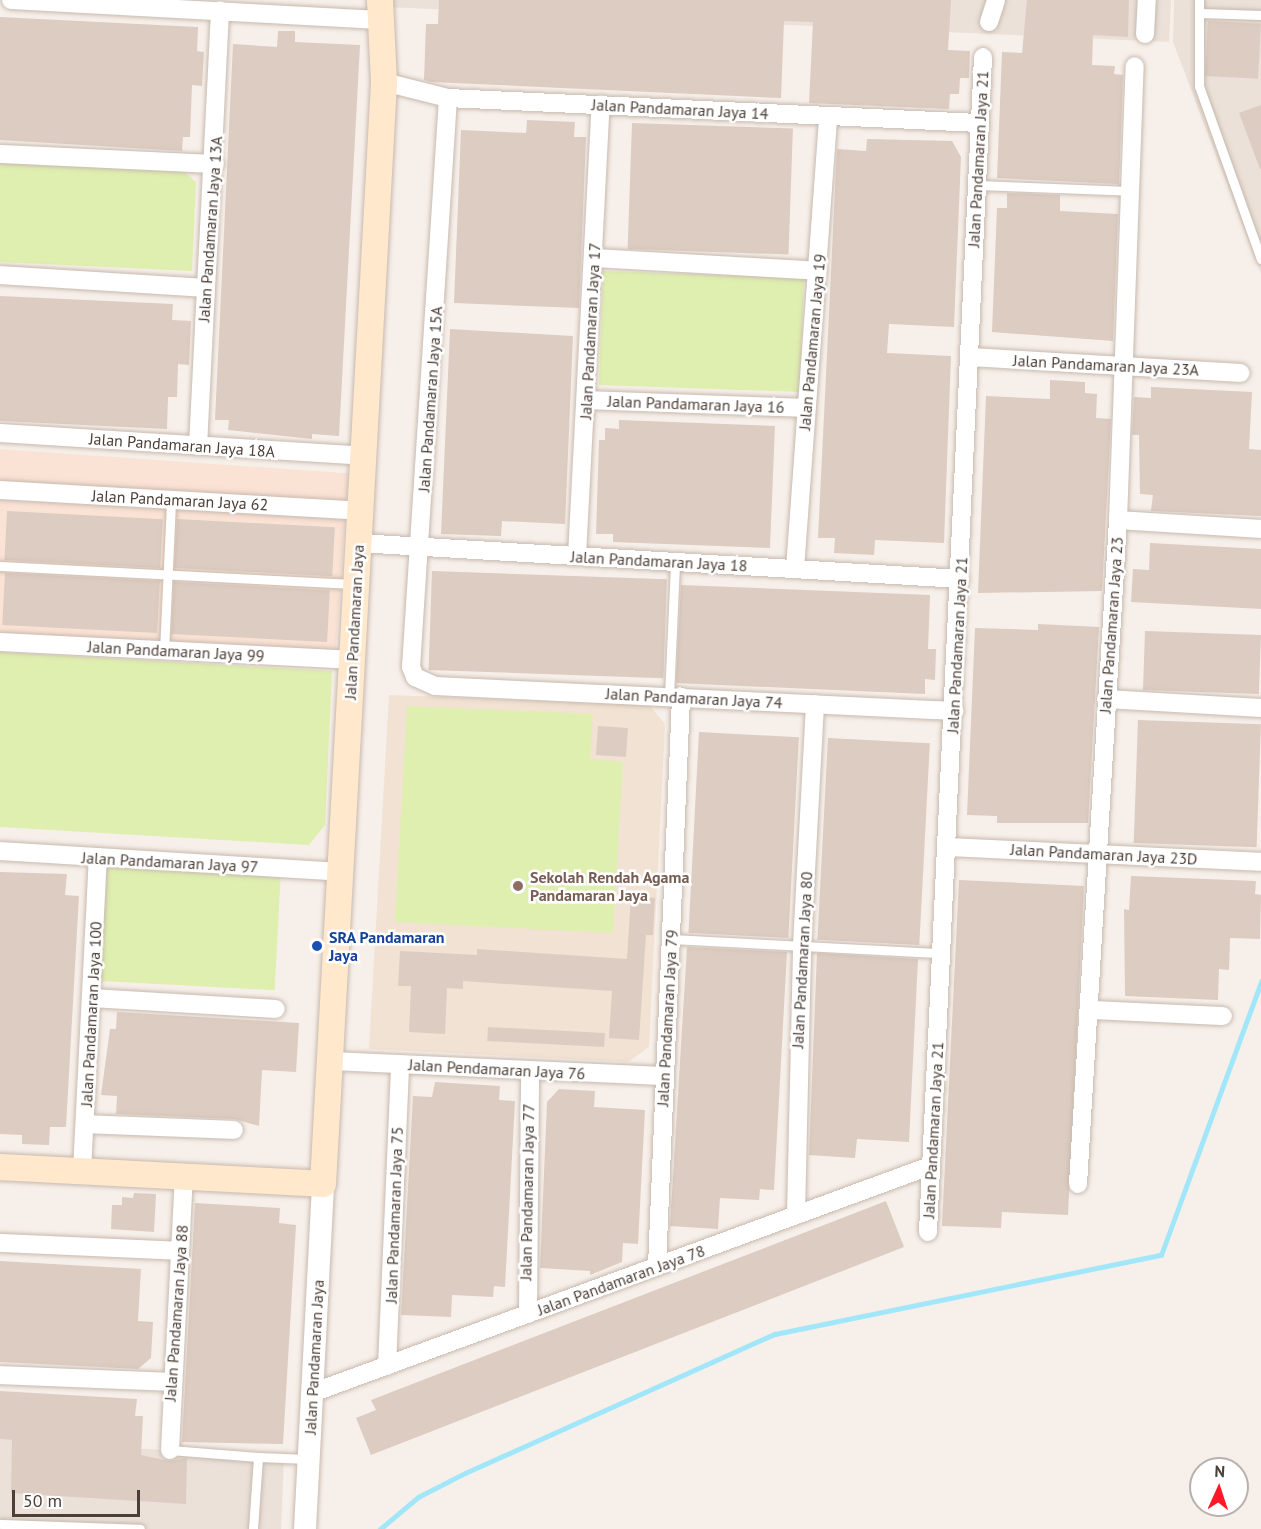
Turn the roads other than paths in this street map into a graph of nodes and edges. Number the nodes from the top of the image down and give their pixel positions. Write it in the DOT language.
graph roads {
  1 [pos="11,0"];
  2 [pos="996,0"];
  3 [pos="1147,0"];
  4 [pos="1199,0"];
  5 [pos="379,10"];
  6 [pos="220,11"];
  7 [pos="1200,13"];
  8 [pos="1261,15"];
  9 [pos="989,22"];
  10 [pos="1145,34"];
  11 [pos="983,57"];
  12 [pos="1135,66"];
  13 [pos="383,71"];
  14 [pos="448,98"];
  15 [pos="601,105"];
  16 [pos="828,116"];
  17 [pos="980,123"];
  18 [pos="0,154"];
  19 [pos="215,165"];
  20 [pos="976,185"];
  21 [pos="1131,191"];
  22 [pos="595,258"];
  23 [pos="1261,259"];
  24 [pos="818,271"];
  25 [pos="0,275"];
  26 [pos="206,288"];
  27 [pos="971,357"];
  28 [pos="1123,364"];
  29 [pos="1241,373"];
  30 [pos="587,400"];
  31 [pos="806,408"];
  32 [pos="0,433"];
  33 [pos="198,446"];
  34 [pos="363,456"];
  35 [pos="0,490"];
  36 [pos="171,500"];
  37 [pos="360,511"];
  38 [pos="1118,520"];
  39 [pos="1261,529"];
  40 [pos="358,543"];
  41 [pos="420,547"];
  42 [pos="577,556"];
  43 [pos="675,562"];
  44 [pos="0,566"];
  45 [pos="795,569"];
  46 [pos="167,575"];
  47 [pos="960,579"];
  48 [pos="356,584"];
  49 [pos="0,642"];
  50 [pos="164,651"];
  51 [pos="352,660"];
  52 [pos="435,686"];
  53 [pos="675,697"];
  54 [pos="1106,699"];
  55 [pos="815,704"];
  56 [pos="1261,708"];
  57 [pos="954,711"];
  58 [pos="947,847"];
  59 [pos="0,851"];
  60 [pos="1098,853"];
  61 [pos="98,857"];
  62 [pos="1261,862"];
  63 [pos="340,872"];
  64 [pos="671,939"];
  65 [pos="802,945"];
  66 [pos="942,953"];
  67 [pos="92,998"];
  68 [pos="276,1009"];
  69 [pos="1090,1010"];
  70 [pos="1223,1016"];
  71 [pos="330,1061"];
  72 [pos="400,1064"];
  73 [pos="530,1070"];
  74 [pos="665,1076"];
  75 [pos="85,1124"];
  76 [pos="234,1130"];
  77 [pos="930,1166"];
  78 [pos="0,1167"];
  79 [pos="82,1172"];
  80 [pos="184,1177"];
  81 [pos="323,1184"];
  82 [pos="1078,1184"];
  83 [pos="796,1215"];
  84 [pos="928,1232"];
  85 [pos="0,1243"];
  86 [pos="180,1251"];
  87 [pos="657,1266"];
  88 [pos="528,1314"];
  89 [pos="387,1366"];
  90 [pos="0,1375"];
  91 [pos="171,1382"];
  92 [pos="312,1393"];
  93 [pos="170,1450"];
  94 [pos="258,1457"];
  95 [pos="308,1459"];
  96 [pos="0,1524"];
  97 [pos="140,1529"];
  98 [pos="253,1529"];
  99 [pos="305,1529"];
  1 -- 6 [label="street"];
  2 -- 9 [label="street"];
  3 -- 10 [label="street"];
  4 -- 7 [label="lane"];
  5 -- 6 [label="street"];
  5 -- 13 [label="main road, Jalan Pandamaran Jaya"];
  6 -- 19 [label="street, Jalan Pandamaran Jaya 13A"];
  7 -- 8 [label="lane"];
  7 -- 23 [label="lane"];
  11 -- 17 [label="street, Jalan Pandamaran Jaya 21"];
  12 -- 21 [label="street, Jalan Pandamaran Jaya 23"];
  13 -- 14 [label="street, Jalan Pandamaran Jaya 14"];
  13 -- 34 [label="main road, Jalan Pandamaran Jaya"];
  14 -- 15 [label="street, Jalan Pandamaran Jaya 14"];
  14 -- 41 [label="street, Jalan Pandamaran Jaya 15A"];
  15 -- 16 [label="street, Jalan Pandamaran Jaya 14"];
  15 -- 22 [label="street, Jalan Pandamaran Jaya 17"];
  16 -- 17 [label="street, Jalan Pandamaran Jaya 14"];
  16 -- 24 [label="street, Jalan Pandamaran Jaya 19"];
  17 -- 20 [label="street, Jalan Pandamaran Jaya 21"];
  18 -- 19 [label="street"];
  19 -- 26 [label="street, Jalan Pandamaran Jaya 13A"];
  20 -- 21 [label="lane"];
  20 -- 27 [label="street, Jalan Pandamaran Jaya 21"];
  21 -- 28 [label="street, Jalan Pandamaran Jaya 23"];
  22 -- 24 [label="street"];
  22 -- 30 [label="street, Jalan Pandamaran Jaya 17"];
  24 -- 31 [label="street, Jalan Pandamaran Jaya 19"];
  25 -- 26 [label="street"];
  26 -- 33 [label="street, Jalan Pandamaran Jaya 13A"];
  27 -- 28 [label="street, Jalan Pandamaran Jaya 23A"];
  27 -- 47 [label="street, Jalan Pandamaran Jaya 21"];
  28 -- 29 [label="street, Jalan Pandamaran Jaya 23A"];
  28 -- 38 [label="street, Jalan Pandamaran Jaya 23"];
  30 -- 31 [label="street, Jalan Pandamaran Jaya 16"];
  30 -- 42 [label="street, Jalan Pandamaran Jaya 17"];
  31 -- 45 [label="street, Jalan Pandamaran Jaya 19"];
  32 -- 33 [label="street, Jalan Pandamaran Jaya 18A"];
  33 -- 34 [label="street, Jalan Pandamaran Jaya 18A"];
  34 -- 37 [label="main road, Jalan Pandamaran Jaya"];
  35 -- 36 [label="street, Jalan Pandamaran Jaya 62"];
  36 -- 37 [label="street, Jalan Pandamaran Jaya 62"];
  36 -- 46 [label="lane"];
  37 -- 40 [label="main road, Jalan Pandamaran Jaya"];
  38 -- 39 [label="street"];
  38 -- 54 [label="street, Jalan Pandamaran Jaya 23"];
  40 -- 41 [label="street, Jalan Pandamaran Jaya 18"];
  40 -- 48 [label="main road, Jalan Pandamaran Jaya"];
  41 -- 42 [label="street, Jalan Pandamaran Jaya 18"];
  41 -- 52 [label="street, Jalan Pandamaran Jaya 15A"];
  42 -- 43 [label="street, Jalan Pandamaran Jaya 18"];
  43 -- 45 [label="street, Jalan Pandamaran Jaya 18"];
  43 -- 53 [label="lane"];
  44 -- 46 [label="lane"];
  45 -- 47 [label="street, Jalan Pandamaran Jaya 18"];
  46 -- 48 [label="lane"];
  46 -- 50 [label="lane"];
  47 -- 57 [label="street, Jalan Pandamaran Jaya 21"];
  48 -- 51 [label="main road, Jalan Pandamaran Jaya"];
  49 -- 50 [label="street, Jalan Pandamaran Jaya 99"];
  50 -- 51 [label="street, Jalan Pandamaran Jaya 99"];
  51 -- 63 [label="main road, Jalan Pandamaran Jaya"];
  52 -- 53 [label="street, Jalan Pandamaran Jaya 74"];
  53 -- 55 [label="street, Jalan Pandamaran Jaya 74"];
  53 -- 64 [label="street, Jalan Pandamaran Jaya 79"];
  54 -- 56 [label="street"];
  54 -- 60 [label="street, Jalan Pandamaran Jaya 23"];
  55 -- 57 [label="street, Jalan Pandamaran Jaya 74"];
  55 -- 65 [label="street, Jalan Pandamaran Jaya 80"];
  57 -- 58 [label="street, Jalan Pandamaran Jaya 21"];
  58 -- 60 [label="street, Jalan Pandamaran Jaya 23D"];
  58 -- 66 [label="street, Jalan Pandamaran Jaya 21"];
  59 -- 61 [label="street, Jalan Pandamaran Jaya 97"];
  60 -- 62 [label="street, Jalan Pandamaran Jaya 23D"];
  60 -- 69 [label="street, Jalan Pandamaran Jaya 23"];
  61 -- 63 [label="street, Jalan Pandamaran Jaya 97"];
  61 -- 67 [label="street, Jalan Pandamaran Jaya 100"];
  63 -- 71 [label="main road, Jalan Pandamaran Jaya"];
  64 -- 65 [label="lane"];
  64 -- 74 [label="street, Jalan Pandamaran Jaya 79"];
  65 -- 66 [label="lane"];
  65 -- 83 [label="street, Jalan Pandamaran Jaya 80"];
  66 -- 77 [label="street, Jalan Pandamaran Jaya 21"];
  67 -- 68 [label="street"];
  67 -- 75 [label="street, Jalan Pandamaran Jaya 100"];
  69 -- 70 [label="street"];
  69 -- 82 [label="street, Jalan Pandamaran Jaya 23"];
  71 -- 72 [label="street, Jalan Pendamaran Jaya 76"];
  71 -- 81 [label="main road, Jalan Pandamaran Jaya"];
  72 -- 73 [label="street, Jalan Pendamaran Jaya 76"];
  72 -- 89 [label="street, Jalan Pandamaran Jaya 75"];
  73 -- 74 [label="street, Jalan Pendamaran Jaya 76"];
  73 -- 88 [label="street, Jalan Pandamaran Jaya 77"];
  74 -- 87 [label="street, Jalan Pandamaran Jaya 79"];
  75 -- 76 [label="street"];
  75 -- 79 [label="street, Jalan Pandamaran Jaya 100"];
  77 -- 83 [label="street, Jalan Pandamaran Jaya 78"];
  77 -- 84 [label="street, Jalan Pandamaran Jaya 21"];
  78 -- 79 [label="main road"];
  79 -- 80 [label="main road"];
  80 -- 81 [label="main road"];
  80 -- 86 [label="street, Jalan Pandamaran Jaya 88"];
  81 -- 92 [label="street, Jalan Pandamaran Jaya"];
  83 -- 87 [label="street, Jalan Pandamaran Jaya 78"];
  85 -- 86 [label="street"];
  86 -- 91 [label="street, Jalan Pandamaran Jaya 88"];
  87 -- 88 [label="street, Jalan Pandamaran Jaya 78"];
  88 -- 89 [label="street, Jalan Pandamaran Jaya 78"];
  89 -- 92 [label="street, Jalan Pandamaran Jaya 78"];
  90 -- 91 [label="street"];
  91 -- 93 [label="street, Jalan Pandamaran Jaya 88"];
  92 -- 95 [label="street, Jalan Pandamaran Jaya"];
  93 -- 94 [label="lane"];
  94 -- 95 [label="lane"];
  94 -- 98 [label="lane"];
  95 -- 99 [label="street, Jalan Pandamaran Jaya"];
  96 -- 97 [label="lane"];
}
